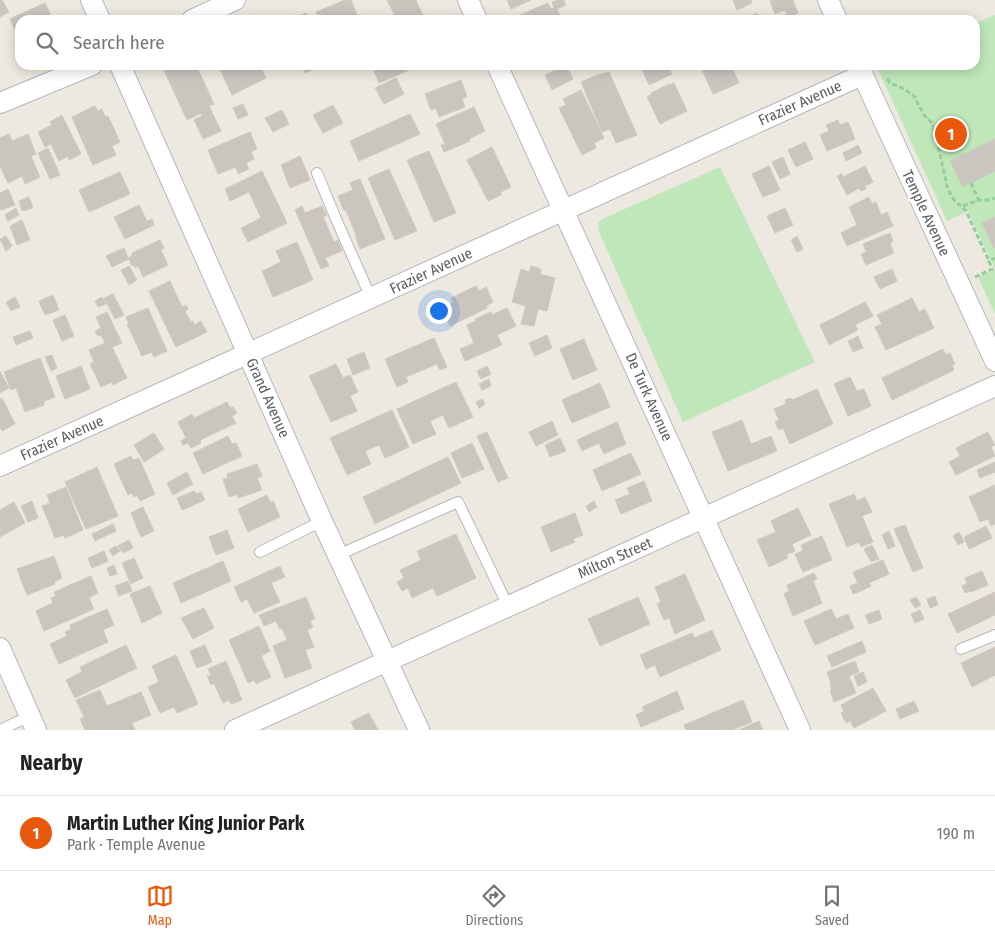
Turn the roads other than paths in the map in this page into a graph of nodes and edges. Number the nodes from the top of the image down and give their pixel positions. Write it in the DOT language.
graph roads {
  1 [pos="91,0"];
  2 [pos="235,0"];
  3 [pos="468,0"];
  4 [pos="828,0"];
  5 [pos="98,15"];
  6 [pos="203,15"];
  7 [pos="475,15"];
  8 [pos="835,15"];
  9 [pos="80,70"];
  10 [pos="122,70"];
  11 [pos="499,70"];
  12 [pos="860,70"];
  13 [pos="0,103"];
  14 [pos="317,173"];
  15 [pos="564,210"];
  16 [pos="371,298"];
  17 [pos="248,354"];
  18 [pos="995,362"];
  19 [pos="995,386"];
  20 [pos="0,466"];
  21 [pos="703,518"];
  22 [pos="322,521"];
  23 [pos="260,552"];
  24 [pos="338,555"];
  25 [pos="508,606"];
  26 [pos="995,635"];
  27 [pos="0,648"];
  28 [pos="961,649"];
  29 [pos="386,661"];
  30 [pos="33,723"];
  31 [pos="0,730"];
  32 [pos="235,730"];
  33 [pos="419,730"];
  34 [pos="800,730"];
  1 -- 5 [label="street"];
  2 -- 6 [label="street"];
  3 -- 7 [label="street"];
  4 -- 8 [label="street"];
  9 -- 13 [label="street"];
  10 -- 17 [label="street, Grand Avenue"];
  11 -- 15 [label="street, De Turk Avenue"];
  12 -- 15 [label="street, Frazier Avenue"];
  12 -- 18 [label="street, Temple Avenue"];
  14 -- 16 [label="lane"];
  15 -- 16 [label="street, Frazier Avenue"];
  15 -- 21 [label="street, De Turk Avenue"];
  16 -- 17 [label="street, Frazier Avenue"];
  17 -- 20 [label="street, Frazier Avenue"];
  17 -- 22 [label="street, Grand Avenue"];
  19 -- 21 [label="street, Milton Street"];
  21 -- 25 [label="street, Milton Street"];
  21 -- 34 [label="street, De Turk Avenue"];
  22 -- 23 [label="lane"];
  22 -- 24 [label="street, Grand Avenue"];
  24 -- 25 [label="lane"];
  24 -- 29 [label="street, Grand Avenue"];
  25 -- 29 [label="street, Milton Street"];
  26 -- 28 [label="lane"];
  27 -- 30 [label="street"];
  29 -- 32 [label="street, Milton Street"];
  29 -- 33 [label="street, Grand Avenue"];
  30 -- 31 [label="lane"];
}
